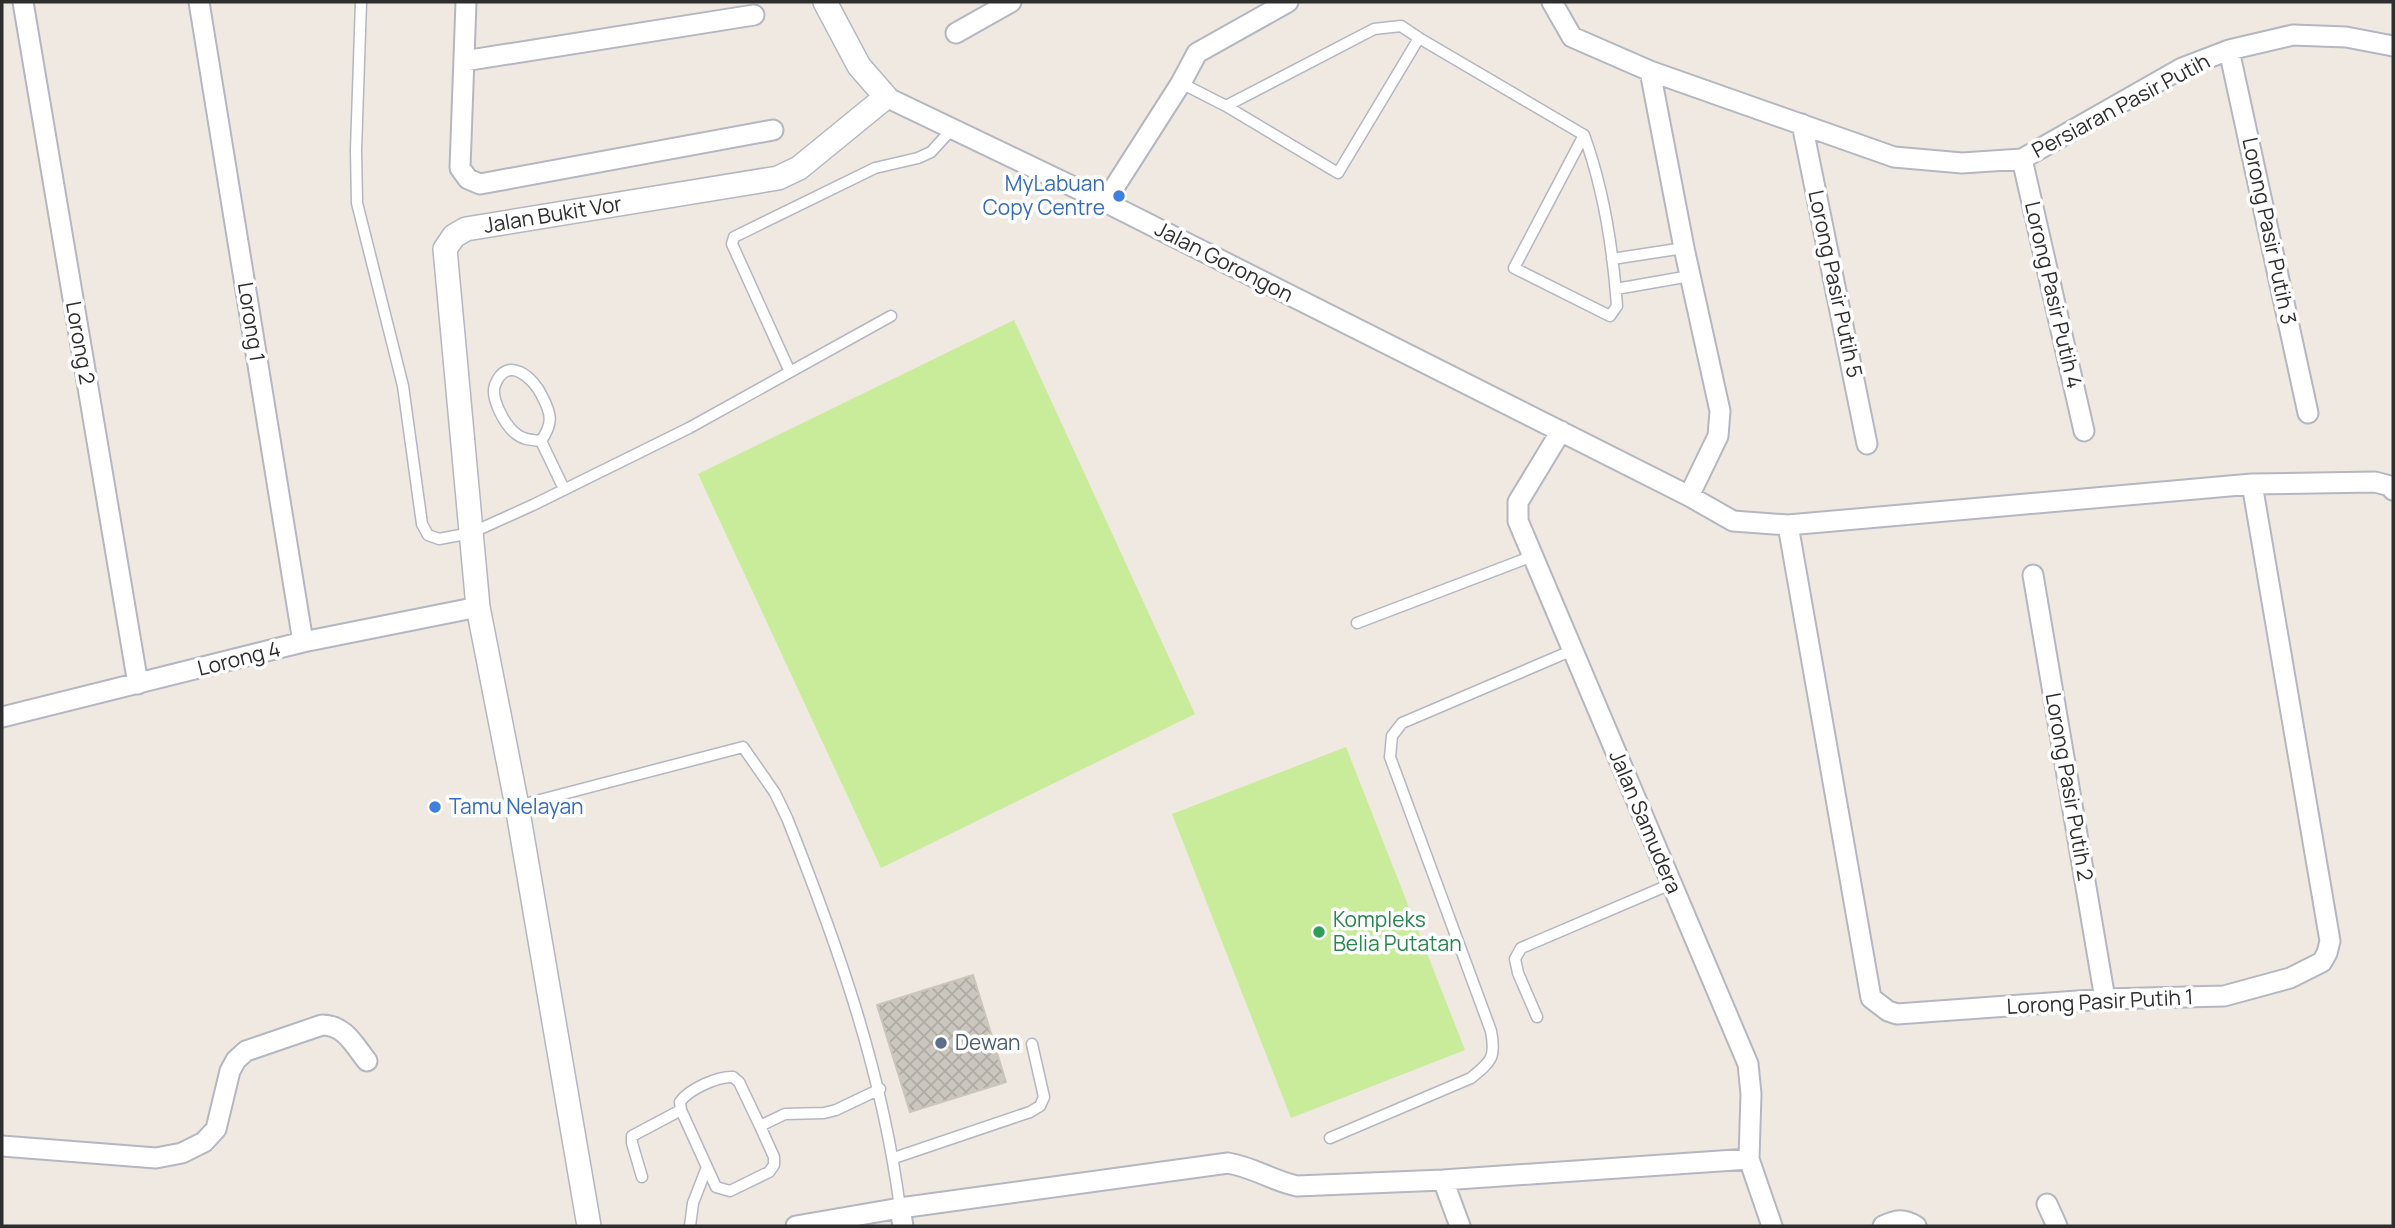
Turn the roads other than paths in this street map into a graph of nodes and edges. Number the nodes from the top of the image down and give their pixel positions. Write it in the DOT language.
graph roads {
  1 [pos="23,2"];
  2 [pos="199,2"];
  3 [pos="361,2"];
  4 [pos="466,2"];
  5 [pos="825,2"];
  6 [pos="1011,2"];
  7 [pos="1289,2"];
  8 [pos="1552,2"];
  9 [pos="754,15"];
  10 [pos="956,33"];
  11 [pos="1419,38"];
  12 [pos="2393,46"];
  13 [pos="2230,50"];
  14 [pos="464,61"];
  15 [pos="1650,71"];
  16 [pos="1181,83"];
  17 [pos="886,97"];
  18 [pos="1226,106"];
  19 [pos="1802,124"];
  20 [pos="952,129"];
  21 [pos="773,130"];
  22 [pos="1584,135"];
  23 [pos="2022,159"];
  24 [pos="1105,202"];
  25 [pos="1684,248"];
  26 [pos="1612,260"];
  27 [pos="1690,276"];
  28 [pos="1616,289"];
  29 [pos="891,316"];
  30 [pos="790,372"];
  31 [pos="2308,413"];
  32 [pos="1561,431"];
  33 [pos="2084,431"];
  34 [pos="541,441"];
  35 [pos="1867,444"];
  36 [pos="2252,484"];
  37 [pos="564,489"];
  38 [pos="2393,490"];
  39 [pos="1689,496"];
  40 [pos="1788,524"];
  41 [pos="471,533"];
  42 [pos="1533,556"];
  43 [pos="2033,575"];
  44 [pos="478,607"];
  45 [pos="1357,623"];
  46 [pos="303,642"];
  47 [pos="1573,650"];
  48 [pos="138,684"];
  49 [pos="2,717"];
  50 [pos="517,806"];
  51 [pos="1671,884"];
  52 [pos="2105,999"];
  53 [pos="1536,1017"];
  54 [pos="1032,1044"];
  55 [pos="367,1061"];
  56 [pos="880,1089"];
  57 [pos="681,1110"];
  58 [pos="760,1126"];
  59 [pos="1330,1138"];
  60 [pos="2,1146"];
  61 [pos="894,1158"];
  62 [pos="1749,1159"];
  63 [pos="707,1167"];
  64 [pos="642,1177"];
  65 [pos="1443,1180"];
  66 [pos="2047,1204"];
  67 [pos="902,1217"];
  68 [pos="589,1226"];
  69 [pos="690,1226"];
  70 [pos="796,1226"];
  71 [pos="1460,1226"];
  72 [pos="1772,1226"];
  73 [pos="1883,1226"];
  74 [pos="1916,1226"];
  75 [pos="2057,1226"];
  1 -- 48 [label="street, Lorong 2"];
  2 -- 46 [label="street, Lorong 1"];
  3 -- 41 [label="lane"];
  4 -- 14 [label="street"];
  5 -- 17 [label="street"];
  6 -- 10 [label="street"];
  7 -- 16 [label="street"];
  8 -- 15 [label="street, Persiaran Pasir Putih"];
  9 -- 14 [label="street"];
  11 -- 18 [label="lane"];
  11 -- 18 [label="lane"];
  11 -- 22 [label="lane"];
  12 -- 13 [label="street, Persiaran Pasir Putih"];
  13 -- 23 [label="street, Persiaran Pasir Putih"];
  13 -- 31 [label="street, Lorong Pasir Putih 3"];
  14 -- 21 [label="street"];
  15 -- 19 [label="street, Persiaran Pasir Putih"];
  15 -- 25 [label="street"];
  16 -- 18 [label="lane"];
  16 -- 24 [label="street"];
  17 -- 20 [label="street, Jalan Gorongon"];
  17 -- 41 [label="street, Jalan Bukit Vor"];
  19 -- 23 [label="street, Persiaran Pasir Putih"];
  19 -- 35 [label="street, Lorong Pasir Putih 5"];
  20 -- 24 [label="street, Jalan Gorongon"];
  20 -- 30 [label="lane"];
  22 -- 26 [label="lane"];
  22 -- 28 [label="lane"];
  23 -- 33 [label="street, Lorong Pasir Putih 4"];
  24 -- 32 [label="street, Jalan Gorongon"];
  25 -- 26 [label="lane"];
  25 -- 27 [label="street"];
  26 -- 28 [label="lane"];
  27 -- 28 [label="lane"];
  27 -- 39 [label="street"];
  29 -- 30 [label="lane"];
  30 -- 37 [label="lane"];
  32 -- 39 [label="street, Jalan Gorongon"];
  32 -- 42 [label="street, Jalan Samudera"];
  34 -- 34 [label="lane"];
  34 -- 37 [label="lane"];
  36 -- 38 [label="street, Jalan Gorongon"];
  36 -- 40 [label="street, Jalan Gorongon"];
  36 -- 52 [label="street, Lorong Pasir Putih 1"];
  37 -- 41 [label="lane"];
  39 -- 40 [label="street, Jalan Gorongon"];
  40 -- 52 [label="street, Lorong Pasir Putih 1"];
  41 -- 44 [label="street, Jalan Bukit Vor"];
  42 -- 45 [label="lane"];
  42 -- 47 [label="street, Jalan Samudera"];
  43 -- 52 [label="street, Lorong Pasir Putih 2"];
  44 -- 46 [label="street, Lorong 4"];
  44 -- 50 [label="street, Jalan Bukit Vor"];
  46 -- 48 [label="street, Lorong 4"];
  47 -- 51 [label="street, Jalan Samudera"];
  47 -- 59 [label="lane"];
  48 -- 49 [label="street, Lorong 4"];
  50 -- 56 [label="lane"];
  50 -- 68 [label="street, Jalan Bukit Vor"];
  51 -- 53 [label="lane"];
  51 -- 62 [label="street, Jalan Samudera"];
  54 -- 61 [label="lane"];
  55 -- 60 [label="street"];
  56 -- 58 [label="lane"];
  56 -- 61 [label="lane"];
  57 -- 58 [label="lane"];
  57 -- 63 [label="lane"];
  57 -- 64 [label="lane"];
  58 -- 63 [label="lane"];
  61 -- 67 [label="lane"];
  62 -- 65 [label="street"];
  62 -- 72 [label="street, Jalan Samudera"];
  63 -- 69 [label="lane"];
  65 -- 67 [label="street"];
  65 -- 71 [label="street"];
  66 -- 75 [label="street"];
  67 -- 70 [label="street"];
  73 -- 74 [label="street"];
}
